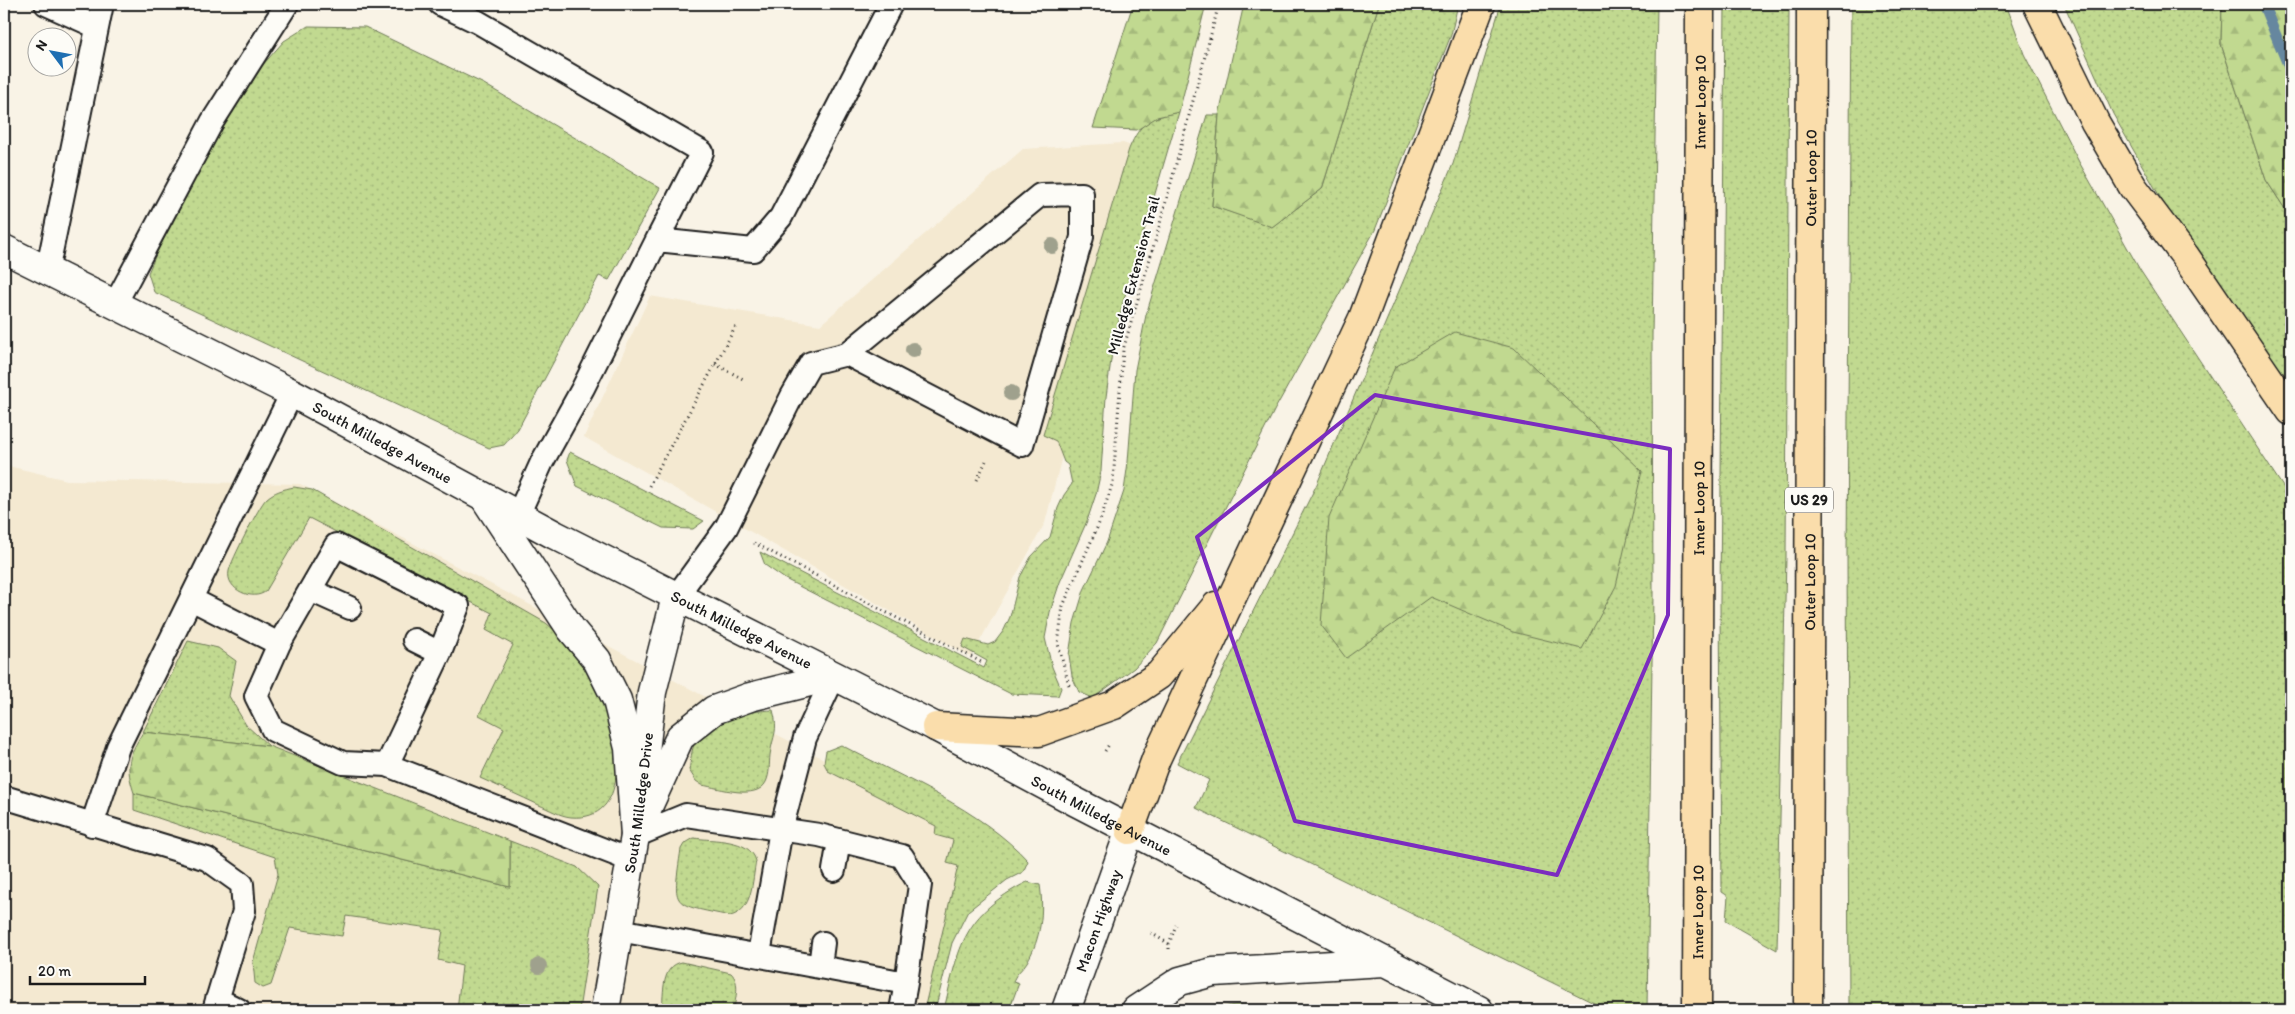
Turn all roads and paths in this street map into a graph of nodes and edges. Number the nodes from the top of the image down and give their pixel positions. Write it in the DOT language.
graph roads {
  1 [pos="46,4"];
  2 [pos="102,4"];
  3 [pos="287,4"];
  4 [pos="440,4"];
  5 [pos="892,4"];
  6 [pos="1219,4"];
  7 [pos="1481,4"];
  8 [pos="1700,4"];
  9 [pos="1812,4"];
  10 [pos="2037,4"];
  11 [pos="97,27"];
  12 [pos="657,240"];
  13 [pos="4,249"];
  14 [pos="47,272"];
  15 [pos="114,306"];
  16 [pos="736,326"];
  17 [pos="847,354"];
  18 [pos="715,364"];
  19 [pos="744,379"];
  20 [pos="292,393"];
  21 [pos="2291,411"];
  22 [pos="989,456"];
  23 [pos="977,480"];
  24 [pos="649,486"];
  25 [pos="483,497"];
  26 [pos="518,515"];
  27 [pos="753,543"];
  28 [pos="1238,580"];
  29 [pos="310,590"];
  30 [pos="676,597"];
  31 [pos="191,599"];
  32 [pos="350,608"];
  33 [pos="414,640"];
  34 [pos="279,644"];
  35 [pos="440,653"];
  36 [pos="981,662"];
  37 [pos="834,676"];
  38 [pos="1070,688"];
  39 [pos="936,726"];
  40 [pos="387,765"];
  41 [pos="4,797"];
  42 [pos="92,825"];
  43 [pos="781,830"];
  44 [pos="1130,830"];
  45 [pos="839,841"];
  46 [pos="632,848"];
  47 [pos="834,870"];
  48 [pos="1176,925"];
  49 [pos="619,930"];
  50 [pos="1151,933"];
  51 [pos="824,943"];
  52 [pos="759,954"];
  53 [pos="1385,962"];
  54 [pos="820,966"];
  55 [pos="906,983"];
  56 [pos="1808,1003"];
  57 [pos="216,1005"];
  58 [pos="239,1010"];
  59 [pos="605,1010"];
  60 [pos="901,1010"];
  61 [pos="1066,1010"];
  62 [pos="1136,1010"];
  63 [pos="1479,1010"];
  64 [pos="1697,1010"];
  1 -- 11 [label="lane"];
  2 -- 11 [label="lane"];
  3 -- 15 [label="lane"];
  4 -- 12 [label="lane"];
  5 -- 12 [label="lane"];
  6 -- 38 [label="path, Milledge Extension Trail"];
  7 -- 28 [label="highway"];
  8 -- 64 [label="highway, Inner Loop 10"];
  9 -- 56 [label="highway, Outer Loop 10 / US 29"];
  10 -- 21 [label="highway"];
  11 -- 14 [label="lane"];
  12 -- 26 [label="lane"];
  13 -- 14 [label="main road, South Milledge Avenue"];
  14 -- 15 [label="main road, South Milledge Avenue"];
  15 -- 20 [label="main road, South Milledge Avenue"];
  16 -- 18 [label="path"];
  17 -- 17 [label="lane"];
  17 -- 30 [label="lane"];
  18 -- 19 [label="path"];
  18 -- 24 [label="path"];
  20 -- 25 [label="main road, South Milledge Avenue"];
  20 -- 31 [label="lane"];
  22 -- 23 [label="path"];
  25 -- 26 [label="main road, South Milledge Avenue"];
  25 -- 46 [label="main road"];
  26 -- 30 [label="main road, South Milledge Avenue"];
  27 -- 36 [label="path"];
  28 -- 39 [label="highway"];
  28 -- 44 [label="highway"];
  29 -- 32 [label="lane"];
  29 -- 34 [label="lane"];
  29 -- 35 [label="lane"];
  30 -- 37 [label="main road, South Milledge Avenue"];
  30 -- 46 [label="main road, South Milledge Drive"];
  31 -- 34 [label="lane"];
  31 -- 42 [label="lane"];
  33 -- 35 [label="lane"];
  34 -- 40 [label="lane"];
  35 -- 40 [label="lane"];
  37 -- 39 [label="main road, South Milledge Avenue"];
  37 -- 43 [label="lane"];
  37 -- 46 [label="main road"];
  39 -- 44 [label="main road, South Milledge Avenue"];
  40 -- 46 [label="lane"];
  41 -- 42 [label="lane"];
  42 -- 57 [label="lane"];
  43 -- 45 [label="lane"];
  43 -- 46 [label="lane"];
  43 -- 52 [label="lane"];
  44 -- 53 [label="main road, South Milledge Avenue"];
  44 -- 61 [label="main road, Macon Highway"];
  45 -- 47 [label="lane"];
  45 -- 55 [label="lane"];
  46 -- 49 [label="main road, South Milledge Drive"];
  48 -- 50 [label="path"];
  49 -- 52 [label="lane"];
  49 -- 59 [label="main road, South Milledge Drive"];
  51 -- 54 [label="lane"];
  52 -- 54 [label="lane"];
  53 -- 62 [label="main road"];
  53 -- 63 [label="main road, South Milledge Avenue"];
  54 -- 55 [label="lane"];
  55 -- 60 [label="lane"];
  57 -- 58 [label="lane"];
}
